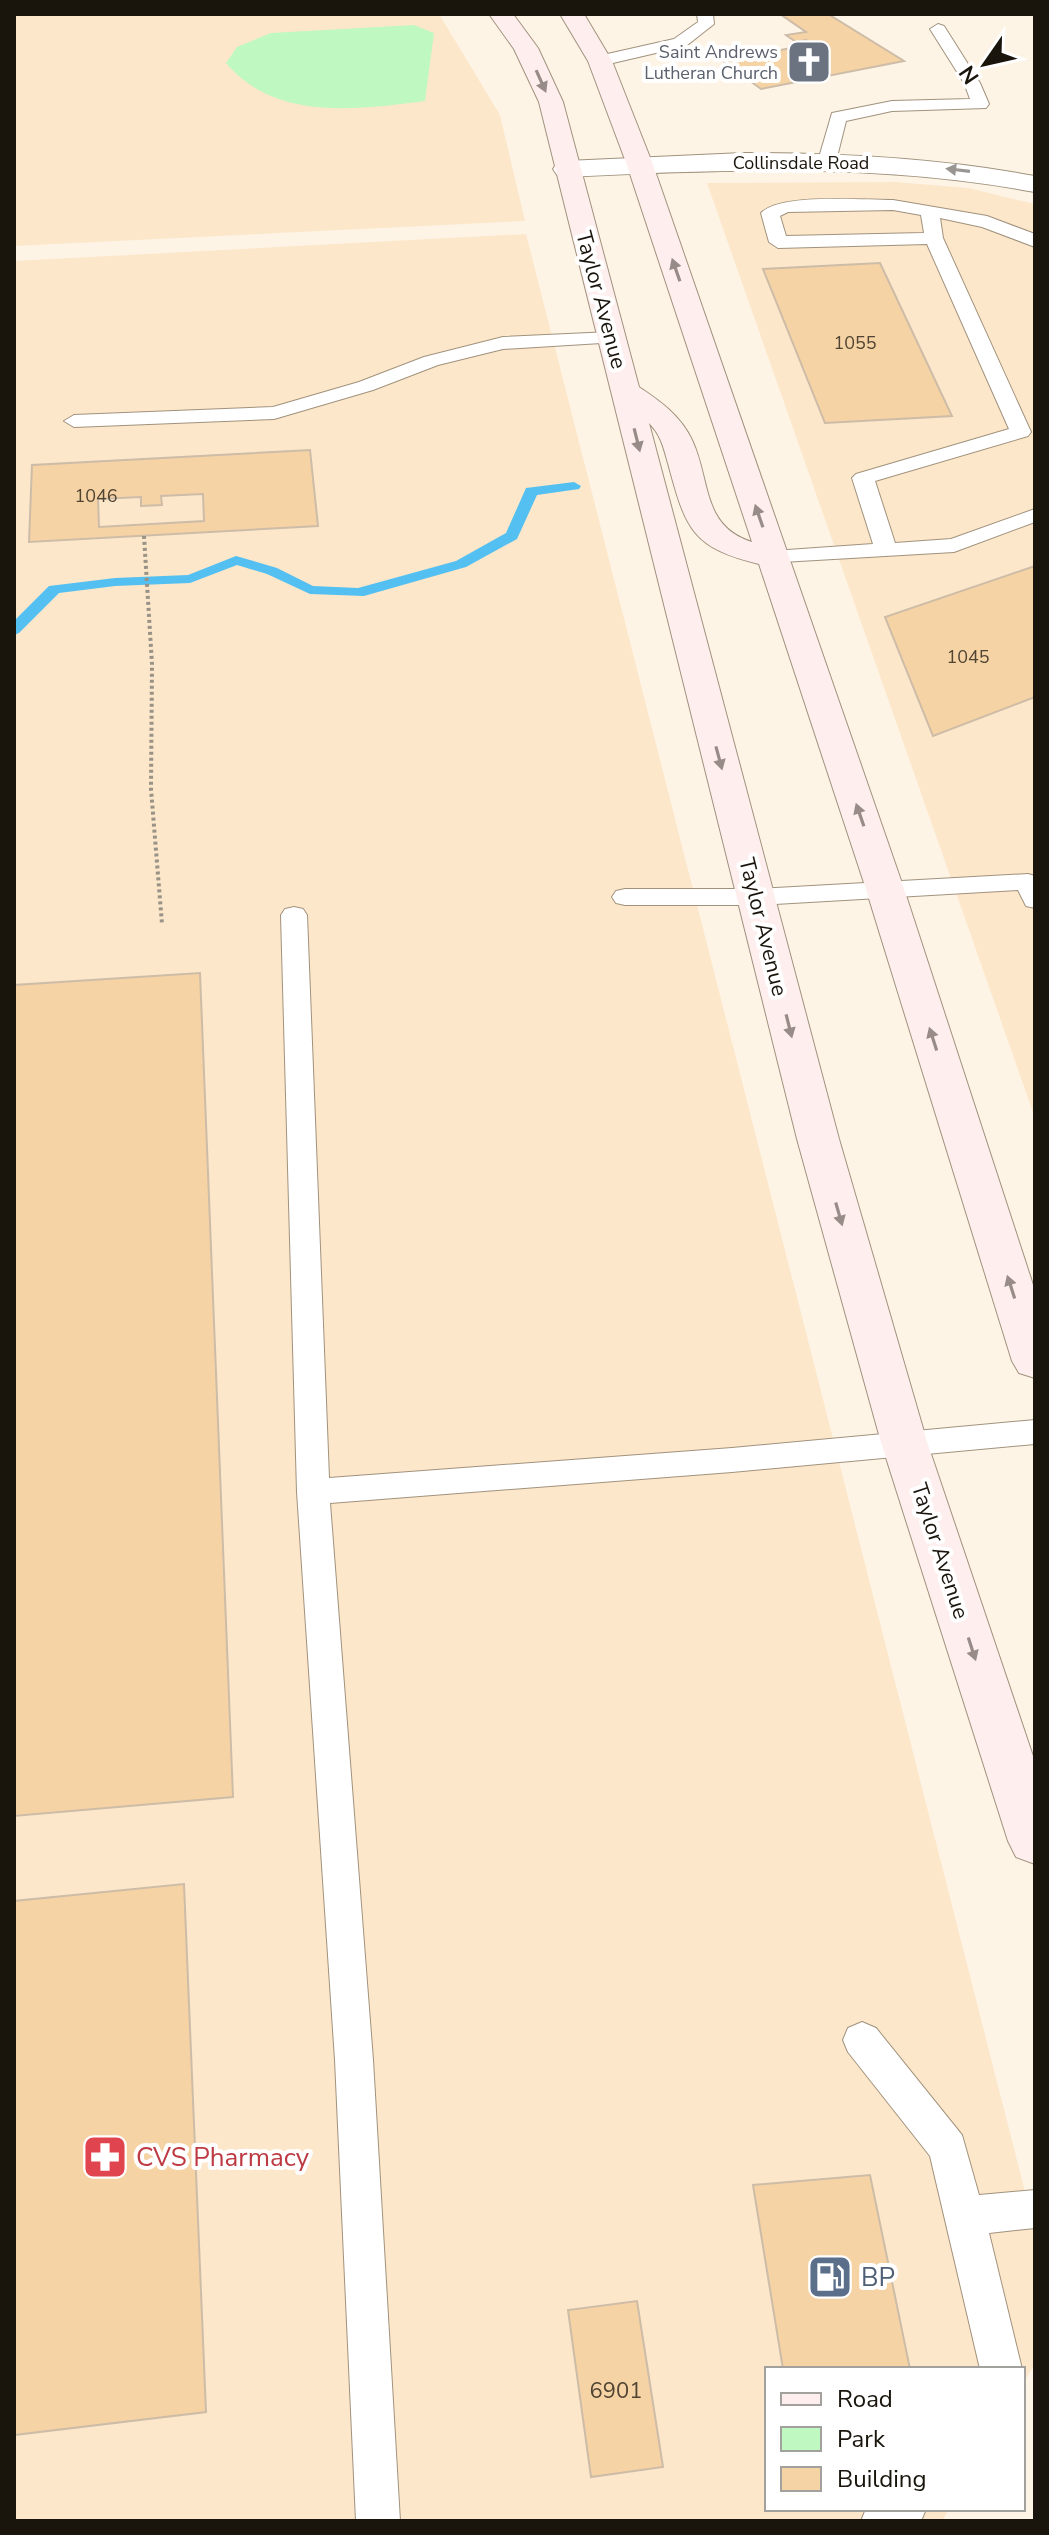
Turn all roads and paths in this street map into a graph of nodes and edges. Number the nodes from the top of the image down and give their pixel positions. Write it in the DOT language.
graph roads {
  1 [pos="501,14"];
  2 [pos="572,14"];
  3 [pos="705,14"];
  4 [pos="938,29"];
  5 [pos="600,61"];
  6 [pos="827,161"];
  7 [pos="640,165"];
  8 [pos="566,169"];
  9 [pos="1035,184"];
  10 [pos="930,211"];
  11 [pos="934,238"];
  12 [pos="1035,241"];
  13 [pos="611,338"];
  14 [pos="625,391"];
  15 [pos="74,421"];
  16 [pos="1028,432"];
  17 [pos="1035,515"];
  18 [pos="144,536"];
  19 [pos="886,550"];
  20 [pos="773,558"];
  21 [pos="885,889"];
  22 [pos="625,897"];
  23 [pos="756,897"];
  24 [pos="1035,900"];
  25 [pos="294,915"];
  26 [pos="162,924"];
  27 [pos="1035,1361"];
  28 [pos="1035,1432"];
  29 [pos="904,1442"];
  30 [pos="313,1492"];
  31 [pos="1035,1841"];
  32 [pos="862,2040"];
  33 [pos="1035,2209"];
  34 [pos="964,2216"];
  35 [pos="1001,2367"];
  36 [pos="900,2511"];
  37 [pos="378,2521"];
  38 [pos="883,2521"];
  1 -- 8 [label="main road, Taylor Avenue, one-way"];
  2 -- 5 [label="main road"];
  3 -- 5 [label="lane"];
  4 -- 6 [label="lane"];
  5 -- 7 [label="main road"];
  6 -- 7 [label="street, Collinsdale Road"];
  9 -- 6 [label="street, Collinsdale Road, one-way"];
  7 -- 8 [label="street, Collinsdale Road"];
  20 -- 7 [label="main road, one-way"];
  8 -- 13 [label="main road, Taylor Avenue"];
  10 -- 11 [label="lane"];
  10 -- 11 [label="lane"];
  10 -- 12 [label="lane"];
  11 -- 16 [label="lane"];
  13 -- 14 [label="main road, Taylor Avenue"];
  13 -- 15 [label="lane"];
  14 -- 20 [label="main road"];
  14 -- 23 [label="main road, Taylor Avenue, one-way"];
  16 -- 19 [label="lane"];
  17 -- 19 [label="lane"];
  18 -- 26 [label="path"];
  19 -- 20 [label="lane"];
  21 -- 20 [label="main road, one-way"];
  21 -- 23 [label="lane"];
  21 -- 24 [label="lane"];
  27 -- 21 [label="main road, one-way"];
  22 -- 23 [label="lane"];
  23 -- 29 [label="main road, Taylor Avenue, one-way"];
  25 -- 30 [label="lane"];
  28 -- 29 [label="lane"];
  29 -- 30 [label="lane"];
  29 -- 31 [label="main road, Taylor Avenue, one-way"];
  30 -- 37 [label="lane"];
  32 -- 34 [label="lane"];
  33 -- 34 [label="lane"];
  34 -- 35 [label="lane"];
  36 -- 38 [label="lane"];
}
